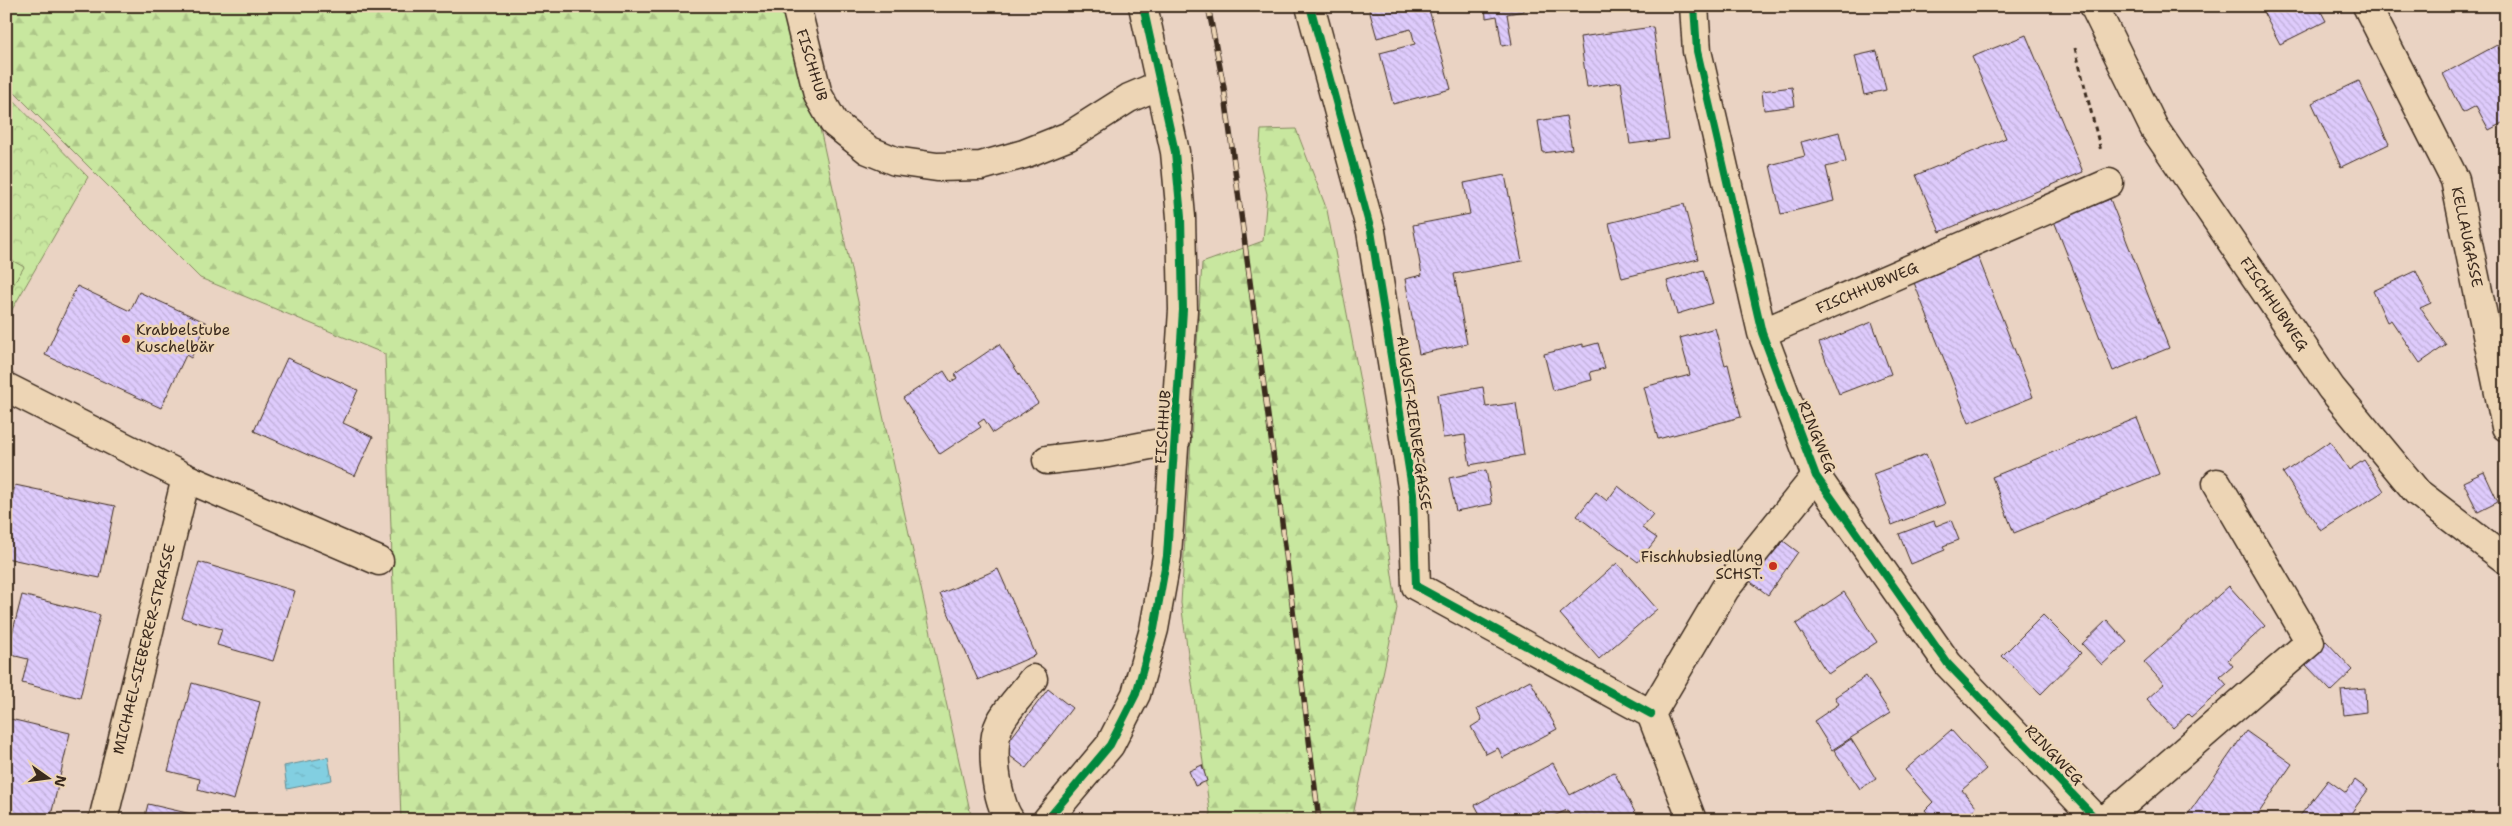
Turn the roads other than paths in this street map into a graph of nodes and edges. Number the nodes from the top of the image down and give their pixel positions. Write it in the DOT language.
graph roads {
  1 [pos="796,6"];
  2 [pos="1143,6"];
  3 [pos="1310,6"];
  4 [pos="1694,6"];
  5 [pos="2094,6"];
  6 [pos="2367,6"];
  7 [pos="1162,84"];
  8 [pos="2108,183"];
  9 [pos="1762,333"];
  10 [pos="6,388"];
  11 [pos="2506,427"];
  12 [pos="1176,440"];
  13 [pos="1047,460"];
  14 [pos="1816,476"];
  15 [pos="186,478"];
  16 [pos="2217,483"];
  17 [pos="2506,560"];
  18 [pos="378,561"];
  19 [pos="1034,679"];
  20 [pos="1651,714"];
  21 [pos="103,820"];
  22 [pos="1010,820"];
  23 [pos="1047,820"];
  24 [pos="1692,820"];
  25 [pos="2097,820"];
  26 [pos="2105,820"];
  1 -- 7 [label="street, FISCHHUB"];
  2 -- 7 [label="street, FISCHHUB"];
  3 -- 20 [label="street, AUGUST-RIENER-GASSE"];
  4 -- 9 [label="street, RINGWEG"];
  5 -- 17 [label="street, FISCHHUBWEG"];
  6 -- 11 [label="street, KELLAUGASSE"];
  7 -- 12 [label="street, FISCHHUB"];
  8 -- 9 [label="street, FISCHHUBWEG"];
  9 -- 14 [label="street, RINGWEG"];
  10 -- 15 [label="street"];
  12 -- 13 [label="street"];
  12 -- 23 [label="street, FISCHHUB"];
  14 -- 20 [label="street, RINGWEG"];
  14 -- 25 [label="street, RINGWEG"];
  15 -- 18 [label="street"];
  15 -- 21 [label="street, MICHAEL-SIEBERER-STRASSE"];
  16 -- 26 [label="street"];
  19 -- 22 [label="street"];
  20 -- 24 [label="street"];
}
